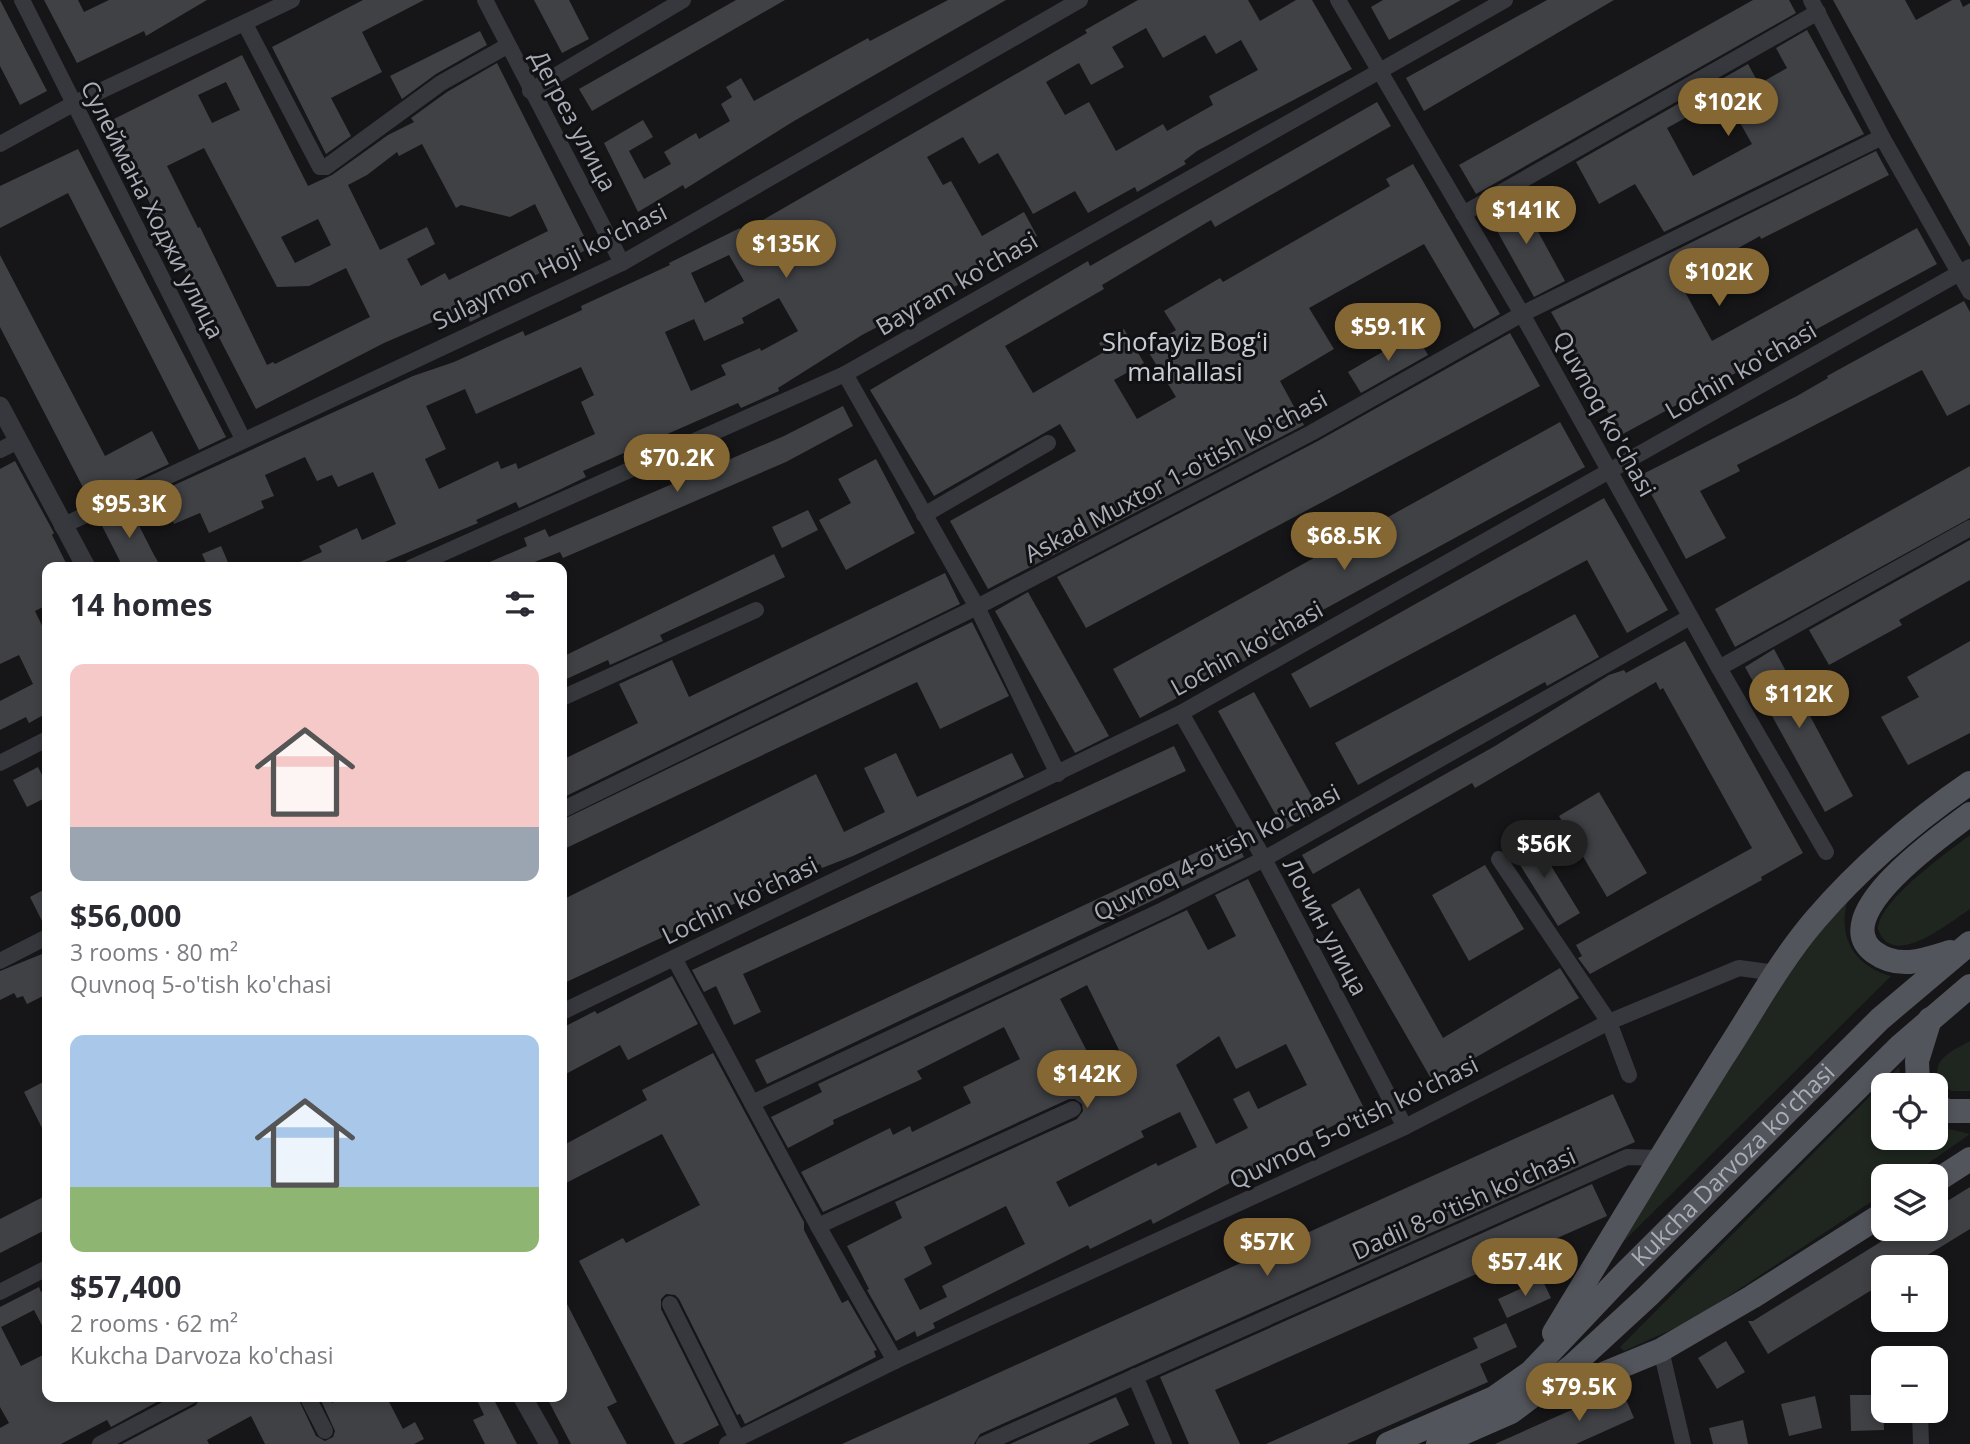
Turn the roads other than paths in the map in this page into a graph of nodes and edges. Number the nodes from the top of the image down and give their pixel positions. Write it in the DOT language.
graph roads {
  1 [pos="22,0"];
  2 [pos="292,0"];
  3 [pos="485,0"];
  4 [pos="683,0"];
  5 [pos="1080,0"];
  6 [pos="1338,0"];
  7 [pos="1505,0"];
  8 [pos="263,6"];
  9 [pos="1814,6"];
  10 [pos="245,24"];
  11 [pos="507,46"];
  12 [pos="1378,72"];
  13 [pos="530,91"];
  14 [pos="73,104"];
  15 [pos="1882,137"];
  16 [pos="0,144"];
  17 [pos="1463,214"];
  18 [pos="622,262"];
  19 [pos="1965,270"];
  20 [pos="1970,292"];
  21 [pos="1522,314"];
  22 [pos="845,374"];
  23 [pos="0,406"];
  24 [pos="243,439"];
  25 [pos="1048,443"];
  26 [pos="9,446"];
  27 [pos="1610,472"];
  28 [pos="924,515"];
  29 [pos="62,526"];
  30 [pos="1970,527"];
  31 [pos="83,562"];
  32 [pos="423,562"];
  33 [pos="977,607"];
  34 [pos="756,610"];
  35 [pos="1690,617"];
  36 [pos="1719,668"];
  37 [pos="567,696"];
  38 [pos="1181,713"];
  39 [pos="42,742"];
  40 [pos="0,763"];
  41 [pos="1058,774"];
  42 [pos="1970,783"];
  43 [pos="567,808"];
  44 [pos="1970,814"];
  45 [pos="1826,852"];
  46 [pos="1264,859"];
  47 [pos="1499,859"];
  48 [pos="42,940"];
  49 [pos="1967,945"];
  50 [pos="674,958"];
  51 [pos="0,961"];
  52 [pos="1776,973"];
  53 [pos="1970,986"];
  54 [pos="567,1010"];
  55 [pos="1930,1019"];
  56 [pos="1609,1022"];
  57 [pos="1918,1073"];
  58 [pos="1629,1075"];
  59 [pos="752,1103"];
  60 [pos="1073,1109"];
  61 [pos="1948,1111"];
  62 [pos="1970,1111"];
  63 [pos="1405,1127"];
  64 [pos="1659,1158"];
  65 [pos="1970,1159"];
  66 [pos="1948,1173"];
  67 [pos="1871,1222"];
  68 [pos="818,1226"];
  69 [pos="42,1271"];
  70 [pos="0,1292"];
  71 [pos="670,1304"];
  72 [pos="1661,1350"];
  73 [pos="895,1361"];
  74 [pos="1531,1372"];
  75 [pos="1135,1376"];
  76 [pos="180,1402"];
  77 [pos="310,1402"];
  78 [pos="526,1402"];
  79 [pos="1511,1412"];
  80 [pos="1920,1423"];
  81 [pos="325,1431"];
  82 [pos="732,1441"];
  83 [pos="100,1444"];
  84 [pos="549,1444"];
  85 [pos="984,1444"];
  86 [pos="1164,1444"];
  87 [pos="1388,1444"];
  88 [pos="1438,1444"];
  89 [pos="1683,1444"];
  90 [pos="1921,1444"];
  1 -- 14 [label="street, Сулеймана Ходжи улица"];
  2 -- 8 [label="street"];
  3 -- 11 [label="street, Дегрез улица"];
  4 -- 13 [label="street"];
  5 -- 18 [label="street, Sulaymon Hoji ko'chasi"];
  6 -- 12 [label="street, Quvnoq ko'chasi"];
  7 -- 12 [label="street, Bayram ko'chasi"];
  8 -- 10 [label="street"];
  9 -- 15 [label="street"];
  9 -- 17 [label="street"];
  10 -- 11 [label="street"];
  10 -- 14 [label="street"];
  11 -- 13 [label="street, Дегрез улица"];
  12 -- 17 [label="street, Quvnoq ko'chasi"];
  12 -- 22 [label="street, Bayram ko'chasi"];
  13 -- 18 [label="street, Дегрез улица"];
  14 -- 16 [label="street"];
  14 -- 24 [label="street, Сулеймана Ходжи улица"];
  15 -- 19 [label="street"];
  15 -- 21 [label="street, Askad Muxtor 1-o'tish ko'chasi"];
  17 -- 21 [label="street, Quvnoq ko'chasi"];
  18 -- 24 [label="street, Sulaymon Hoji ko'chasi"];
  19 -- 20 [label="street"];
  19 -- 27 [label="street, Lochin ko'chasi"];
  21 -- 27 [label="street, Quvnoq ko'chasi"];
  21 -- 33 [label="street, Askad Muxtor 1-o'tish ko'chasi"];
  22 -- 28 [label="street"];
  22 -- 32 [label="street, Bayram ko'chasi"];
  23 -- 26 [label="street"];
  24 -- 29 [label="street, Sulaymon Hoji ko'chasi"];
  25 -- 28 [label="street"];
  26 -- 29 [label="street"];
  27 -- 35 [label="street, Quvnoq ko'chasi"];
  27 -- 38 [label="street, Lochin ko'chasi"];
  28 -- 33 [label="street"];
  29 -- 31 [label="street"];
  30 -- 36 [label="street"];
  33 -- 41 [label="street"];
  33 -- 43 [label="street, Askad Muxtor 1-o'tish ko'chasi"];
  34 -- 37 [label="street"];
  35 -- 36 [label="street, Quvnoq ko'chasi"];
  35 -- 46 [label="street, Quvnoq 4-o'tish ko'chasi"];
  36 -- 45 [label="street, Quvnoq ko'chasi"];
  38 -- 41 [label="street, Lochin ko'chasi"];
  38 -- 46 [label="street, Лочин улица"];
  39 -- 40 [label="street"];
  41 -- 50 [label="street, Lochin ko'chasi"];
  42 -- 52 [label="main road"];
  44 -- 49 [label="main road"];
  46 -- 59 [label="street, Quvnoq 4-o'tish ko'chasi"];
  46 -- 63 [label="street, Лочин улица"];
  47 -- 56 [label="street"];
  48 -- 51 [label="street"];
  49 -- 74 [label="main road, Kukcha Darvoza ko'chasi"];
  50 -- 54 [label="street, Lochin ko'chasi"];
  50 -- 59 [label="street"];
  52 -- 56 [label="street, Quvnoq 5-o'tish ko'chasi"];
  52 -- 64 [label="main road"];
  53 -- 55 [label="main road, Kukcha Darvoza ko'chasi"];
  55 -- 57 [label="main road"];
  55 -- 79 [label="main road, Kukcha Darvoza ko'chasi"];
  56 -- 58 [label="street"];
  56 -- 63 [label="street, Quvnoq 5-o'tish ko'chasi"];
  59 -- 68 [label="street"];
  60 -- 68 [label="street"];
  61 -- 62 [label="main road"];
  63 -- 73 [label="street, Quvnoq 5-o'tish ko'chasi"];
  64 -- 74 [label="main road"];
  64 -- 75 [label="street, Dadil 8-o'tish ko'chasi"];
  65 -- 66 [label="main road"];
  67 -- 72 [label="main road"];
  68 -- 73 [label="street"];
  69 -- 70 [label="street"];
  71 -- 82 [label="street"];
  72 -- 79 [label="main road"];
  72 -- 89 [label="street"];
  73 -- 82 [label="street, Quvnoq 5-o'tish ko'chasi"];
  74 -- 87 [label="main road, Kukcha Darvoza ko'chasi"];
  75 -- 85 [label="street, Dadil 8-o'tish ko'chasi"];
  75 -- 86 [label="street"];
  76 -- 83 [label="street"];
  77 -- 81 [label="street"];
  78 -- 84 [label="street"];
  79 -- 88 [label="main road, Kukcha Darvoza ko'chasi"];
  80 -- 90 [label="street"];
}
